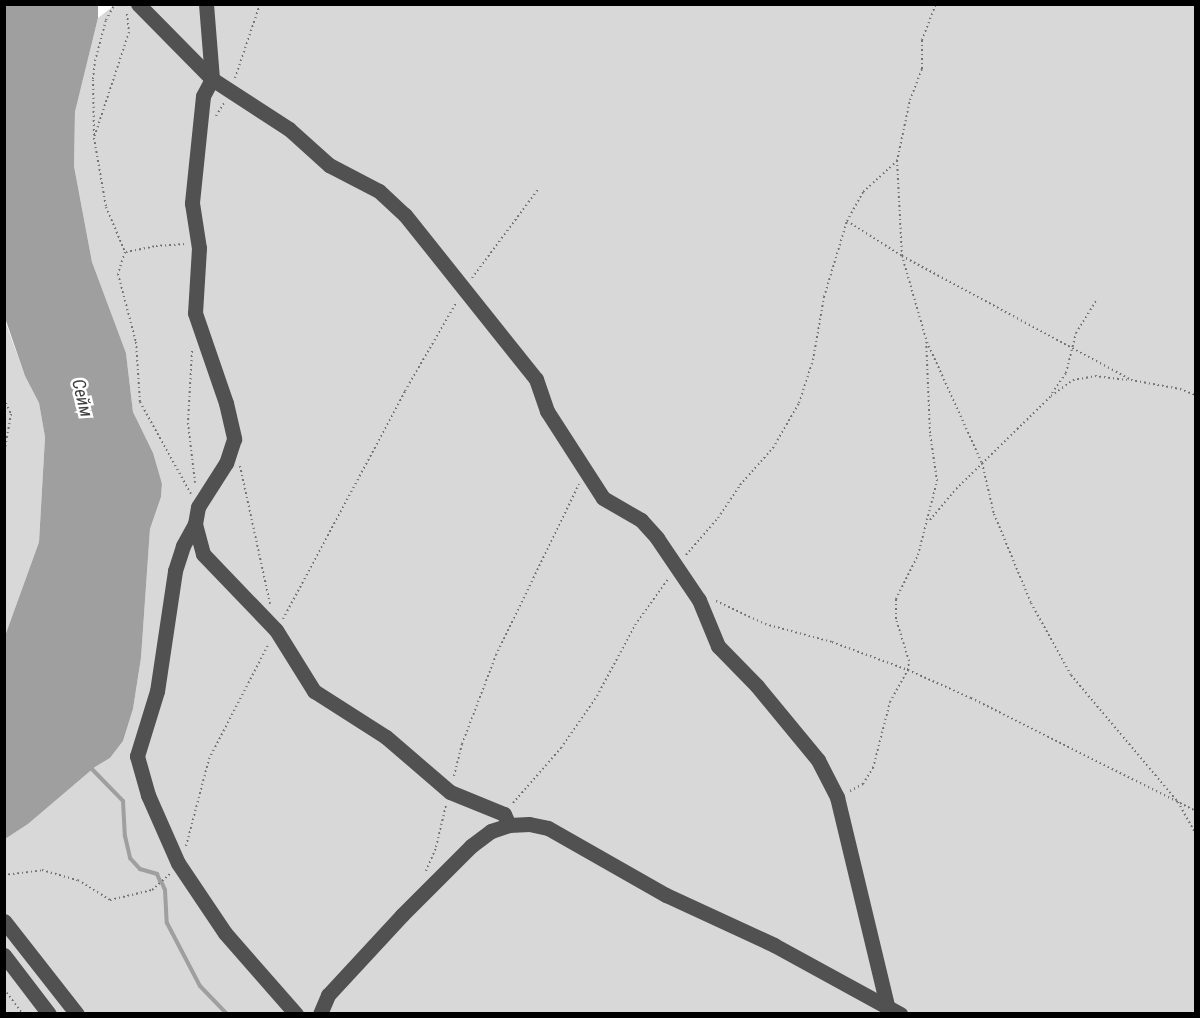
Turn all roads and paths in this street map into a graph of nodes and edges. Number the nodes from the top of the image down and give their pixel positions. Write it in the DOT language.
graph roads {
  1 [pos="115,4"];
  2 [pos="126,4"];
  3 [pos="138,4"];
  4 [pos="206,4"];
  5 [pos="260,4"];
  6 [pos="936,4"];
  7 [pos="212,79"];
  8 [pos="230,92"];
  9 [pos="212,122"];
  10 [pos="94,138"];
  11 [pos="897,160"];
  12 [pos="539,188"];
  13 [pos="847,221"];
  14 [pos="197,235"];
  15 [pos="125,252"];
  16 [pos="902,256"];
  17 [pos="465,288"];
  18 [pos="1096,301"];
  19 [pos="926,339"];
  20 [pos="193,346"];
  21 [pos="1071,348"];
  22 [pos="1131,380"];
  23 [pos="1196,395"];
  24 [pos="1051,396"];
  25 [pos="4,399"];
  26 [pos="4,453"];
  27 [pos="239,462"];
  28 [pos="982,463"];
  29 [pos="585,471"];
  30 [pos="198,507"];
  31 [pos="928,522"];
  32 [pos="195,524"];
  33 [pos="675,568"];
  34 [pos="699,600"];
  35 [pos="271,608"];
  36 [pos="276,630"];
  37 [pos="908,670"];
  38 [pos="450,792"];
  39 [pos="837,798"];
  40 [pos="1178,802"];
  41 [pos="1196,811"];
  42 [pos="506,820"];
  43 [pos="1196,835"];
  44 [pos="425,872"];
  45 [pos="4,921"];
  46 [pos="4,955"];
  47 [pos="4,989"];
  48 [pos="894,1010"];
  49 [pos="23,1014"];
  50 [pos="49,1014"];
  51 [pos="77,1014"];
  52 [pos="296,1014"];
  53 [pos="320,1014"];
  1 -- 10 [label="path"];
  2 -- 10 [label="path"];
  3 -- 7 [label="street"];
  4 -- 7 [label="street"];
  5 -- 8 [label="path"];
  6 -- 11 [label="path"];
  7 -- 8 [label="street"];
  7 -- 14 [label="street"];
  8 -- 9 [label="path"];
  8 -- 17 [label="street"];
  10 -- 15 [label="path"];
  11 -- 13 [label="path"];
  11 -- 16 [label="path"];
  12 -- 17 [label="path"];
  13 -- 16 [label="path"];
  13 -- 33 [label="path"];
  14 -- 15 [label="path"];
  14 -- 30 [label="street"];
  15 -- 30 [label="path"];
  16 -- 19 [label="path"];
  16 -- 21 [label="path"];
  17 -- 29 [label="street"];
  17 -- 36 [label="path"];
  18 -- 21 [label="path"];
  19 -- 28 [label="path"];
  19 -- 31 [label="path"];
  20 -- 30 [label="path"];
  21 -- 22 [label="path"];
  21 -- 24 [label="path"];
  22 -- 23 [label="path"];
  22 -- 24 [label="path"];
  24 -- 28 [label="path"];
  25 -- 26 [label="path"];
  27 -- 35 [label="path"];
  28 -- 31 [label="path"];
  28 -- 40 [label="path"];
  29 -- 33 [label="street"];
  29 -- 38 [label="path"];
  30 -- 32 [label="street"];
  31 -- 37 [label="path"];
  32 -- 36 [label="street"];
  32 -- 52 [label="street"];
  33 -- 34 [label="street"];
  33 -- 42 [label="path"];
  34 -- 37 [label="path"];
  34 -- 39 [label="street"];
  36 -- 38 [label="street"];
  37 -- 39 [label="path"];
  37 -- 40 [label="path"];
  38 -- 42 [label="street"];
  38 -- 44 [label="path"];
  39 -- 48 [label="street"];
  40 -- 41 [label="path"];
  40 -- 43 [label="path"];
  42 -- 48 [label="street"];
  42 -- 53 [label="street"];
  45 -- 51 [label="street"];
  46 -- 50 [label="street"];
  47 -- 49 [label="path"];
}
